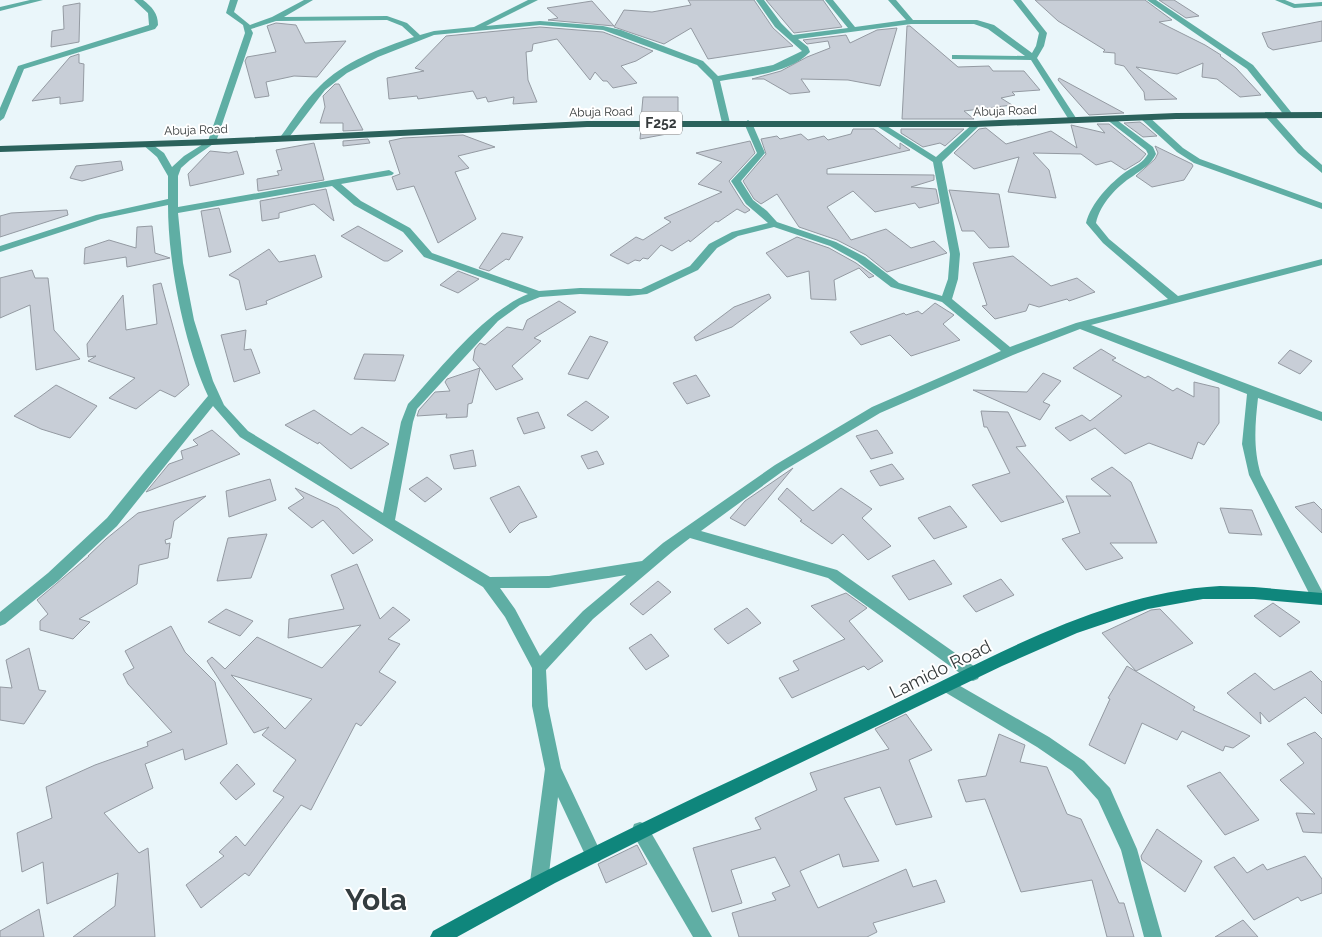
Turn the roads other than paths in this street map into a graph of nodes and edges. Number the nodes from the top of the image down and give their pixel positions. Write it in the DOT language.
graph roads {
  1 [pos="39,0"];
  2 [pos="138,0"];
  3 [pos="234,0"];
  4 [pos="309,0"];
  5 [pos="760,0"];
  6 [pos="829,0"];
  7 [pos="892,0"];
  8 [pos="1017,0"];
  9 [pos="1151,0"];
  10 [pos="1280,0"];
  11 [pos="1322,4"];
  12 [pos="533,8"];
  13 [pos="0,9"];
  14 [pos="275,20"];
  15 [pos="911,22"];
  16 [pos="248,28"];
  17 [pos="854,30"];
  18 [pos="471,31"];
  19 [pos="418,37"];
  20 [pos="792,38"];
  21 [pos="955,57"];
  22 [pos="1033,58"];
  23 [pos="716,78"];
  24 [pos="1268,114"];
  25 [pos="1288,114"];
  26 [pos="1322,115"];
  27 [pos="1144,117"];
  28 [pos="0,118"];
  29 [pos="1110,119"];
  30 [pos="1074,121"];
  31 [pos="726,123"];
  32 [pos="748,123"];
  33 [pos="976,124"];
  34 [pos="879,125"];
  35 [pos="284,138"];
  36 [pos="212,142"];
  37 [pos="146,144"];
  38 [pos="0,149"];
  39 [pos="937,161"];
  40 [pos="1322,170"];
  41 [pos="388,173"];
  42 [pos="173,176"];
  43 [pos="334,182"];
  44 [pos="173,206"];
  45 [pos="1322,206"];
  46 [pos="774,224"];
  47 [pos="0,249"];
  48 [pos="1319,267"];
  49 [pos="538,294"];
  50 [pos="1175,299"];
  51 [pos="946,300"];
  52 [pos="1080,325"];
  53 [pos="1009,352"];
  54 [pos="1253,392"];
  55 [pos="214,397"];
  56 [pos="1322,416"];
  57 [pos="388,523"];
  58 [pos="690,533"];
  59 [pos="644,566"];
  60 [pos="488,583"];
  61 [pos="1320,599"];
  62 [pos="0,620"];
  63 [pos="539,668"];
  64 [pos="973,674"];
  65 [pos="948,686"];
  66 [pos="553,769"];
  67 [pos="640,830"];
  68 [pos="594,855"];
  69 [pos="539,882"];
  70 [pos="439,937"];
  71 [pos="703,937"];
  72 [pos="1152,937"];
  1 -- 13 [label="street"];
  2 -- 28 [label="street"];
  3 -- 16 [label="street"];
  4 -- 14 [label="street"];
  5 -- 20 [label="street"];
  6 -- 17 [label="street"];
  7 -- 15 [label="street"];
  8 -- 22 [label="street"];
  9 -- 25 [label="street"];
  10 -- 11 [label="street"];
  12 -- 18 [label="street"];
  12 -- 18 [label="street"];
  12 -- 23 [label="street"];
  14 -- 16 [label="street"];
  14 -- 19 [label="street"];
  15 -- 17 [label="street"];
  15 -- 22 [label="street"];
  16 -- 36 [label="street"];
  17 -- 20 [label="street"];
  18 -- 19 [label="street"];
  19 -- 35 [label="street"];
  20 -- 23 [label="street"];
  21 -- 22 [label="street"];
  22 -- 30 [label="street"];
  23 -- 31 [label="street"];
  24 -- 25 [label="main road, Abuja Road / F252"];
  24 -- 27 [label="main road, Abuja Road / F252"];
  24 -- 40 [label="street"];
  25 -- 26 [label="main road, Abuja Road / F252"];
  27 -- 29 [label="main road, Abuja Road / F252"];
  27 -- 45 [label="street"];
  29 -- 30 [label="main road, Abuja Road / F252"];
  29 -- 50 [label="street"];
  30 -- 33 [label="main road, Abuja Road / F252"];
  31 -- 32 [label="main road, Abuja Road / F252"];
  31 -- 35 [label="main road, Abuja Road / F252"];
  32 -- 34 [label="main road, Abuja Road / F252"];
  32 -- 46 [label="street"];
  33 -- 34 [label="main road, Abuja Road / F252"];
  33 -- 39 [label="street"];
  34 -- 39 [label="street"];
  35 -- 36 [label="main road, Abuja Road / F252"];
  36 -- 37 [label="main road, Abuja Road / F252"];
  36 -- 42 [label="street"];
  37 -- 38 [label="main road, Abuja Road / F252"];
  37 -- 42 [label="street"];
  39 -- 51 [label="street"];
  41 -- 43 [label="street"];
  42 -- 44 [label="street"];
  43 -- 44 [label="street"];
  43 -- 49 [label="street"];
  44 -- 47 [label="street"];
  44 -- 55 [label="street"];
  46 -- 49 [label="street"];
  46 -- 51 [label="street"];
  48 -- 50 [label="street"];
  49 -- 57 [label="street"];
  50 -- 52 [label="street"];
  51 -- 53 [label="street"];
  52 -- 53 [label="street"];
  52 -- 54 [label="street"];
  53 -- 58 [label="street"];
  54 -- 56 [label="street"];
  54 -- 61 [label="street"];
  55 -- 57 [label="street"];
  55 -- 62 [label="street"];
  57 -- 60 [label="street"];
  58 -- 59 [label="street"];
  58 -- 64 [label="street"];
  59 -- 60 [label="street"];
  59 -- 63 [label="street"];
  60 -- 63 [label="street"];
  61 -- 64 [label="main road, Lamido Road"];
  63 -- 66 [label="street"];
  64 -- 65 [label="main road, Lamido Road"];
  65 -- 67 [label="main road, Lamido Road"];
  65 -- 72 [label="street"];
  66 -- 68 [label="street"];
  66 -- 69 [label="street"];
  67 -- 68 [label="main road, Lamido Road"];
  67 -- 71 [label="street"];
  68 -- 69 [label="main road, Lamido Road"];
  69 -- 70 [label="main road, Lamido Road"];
}
